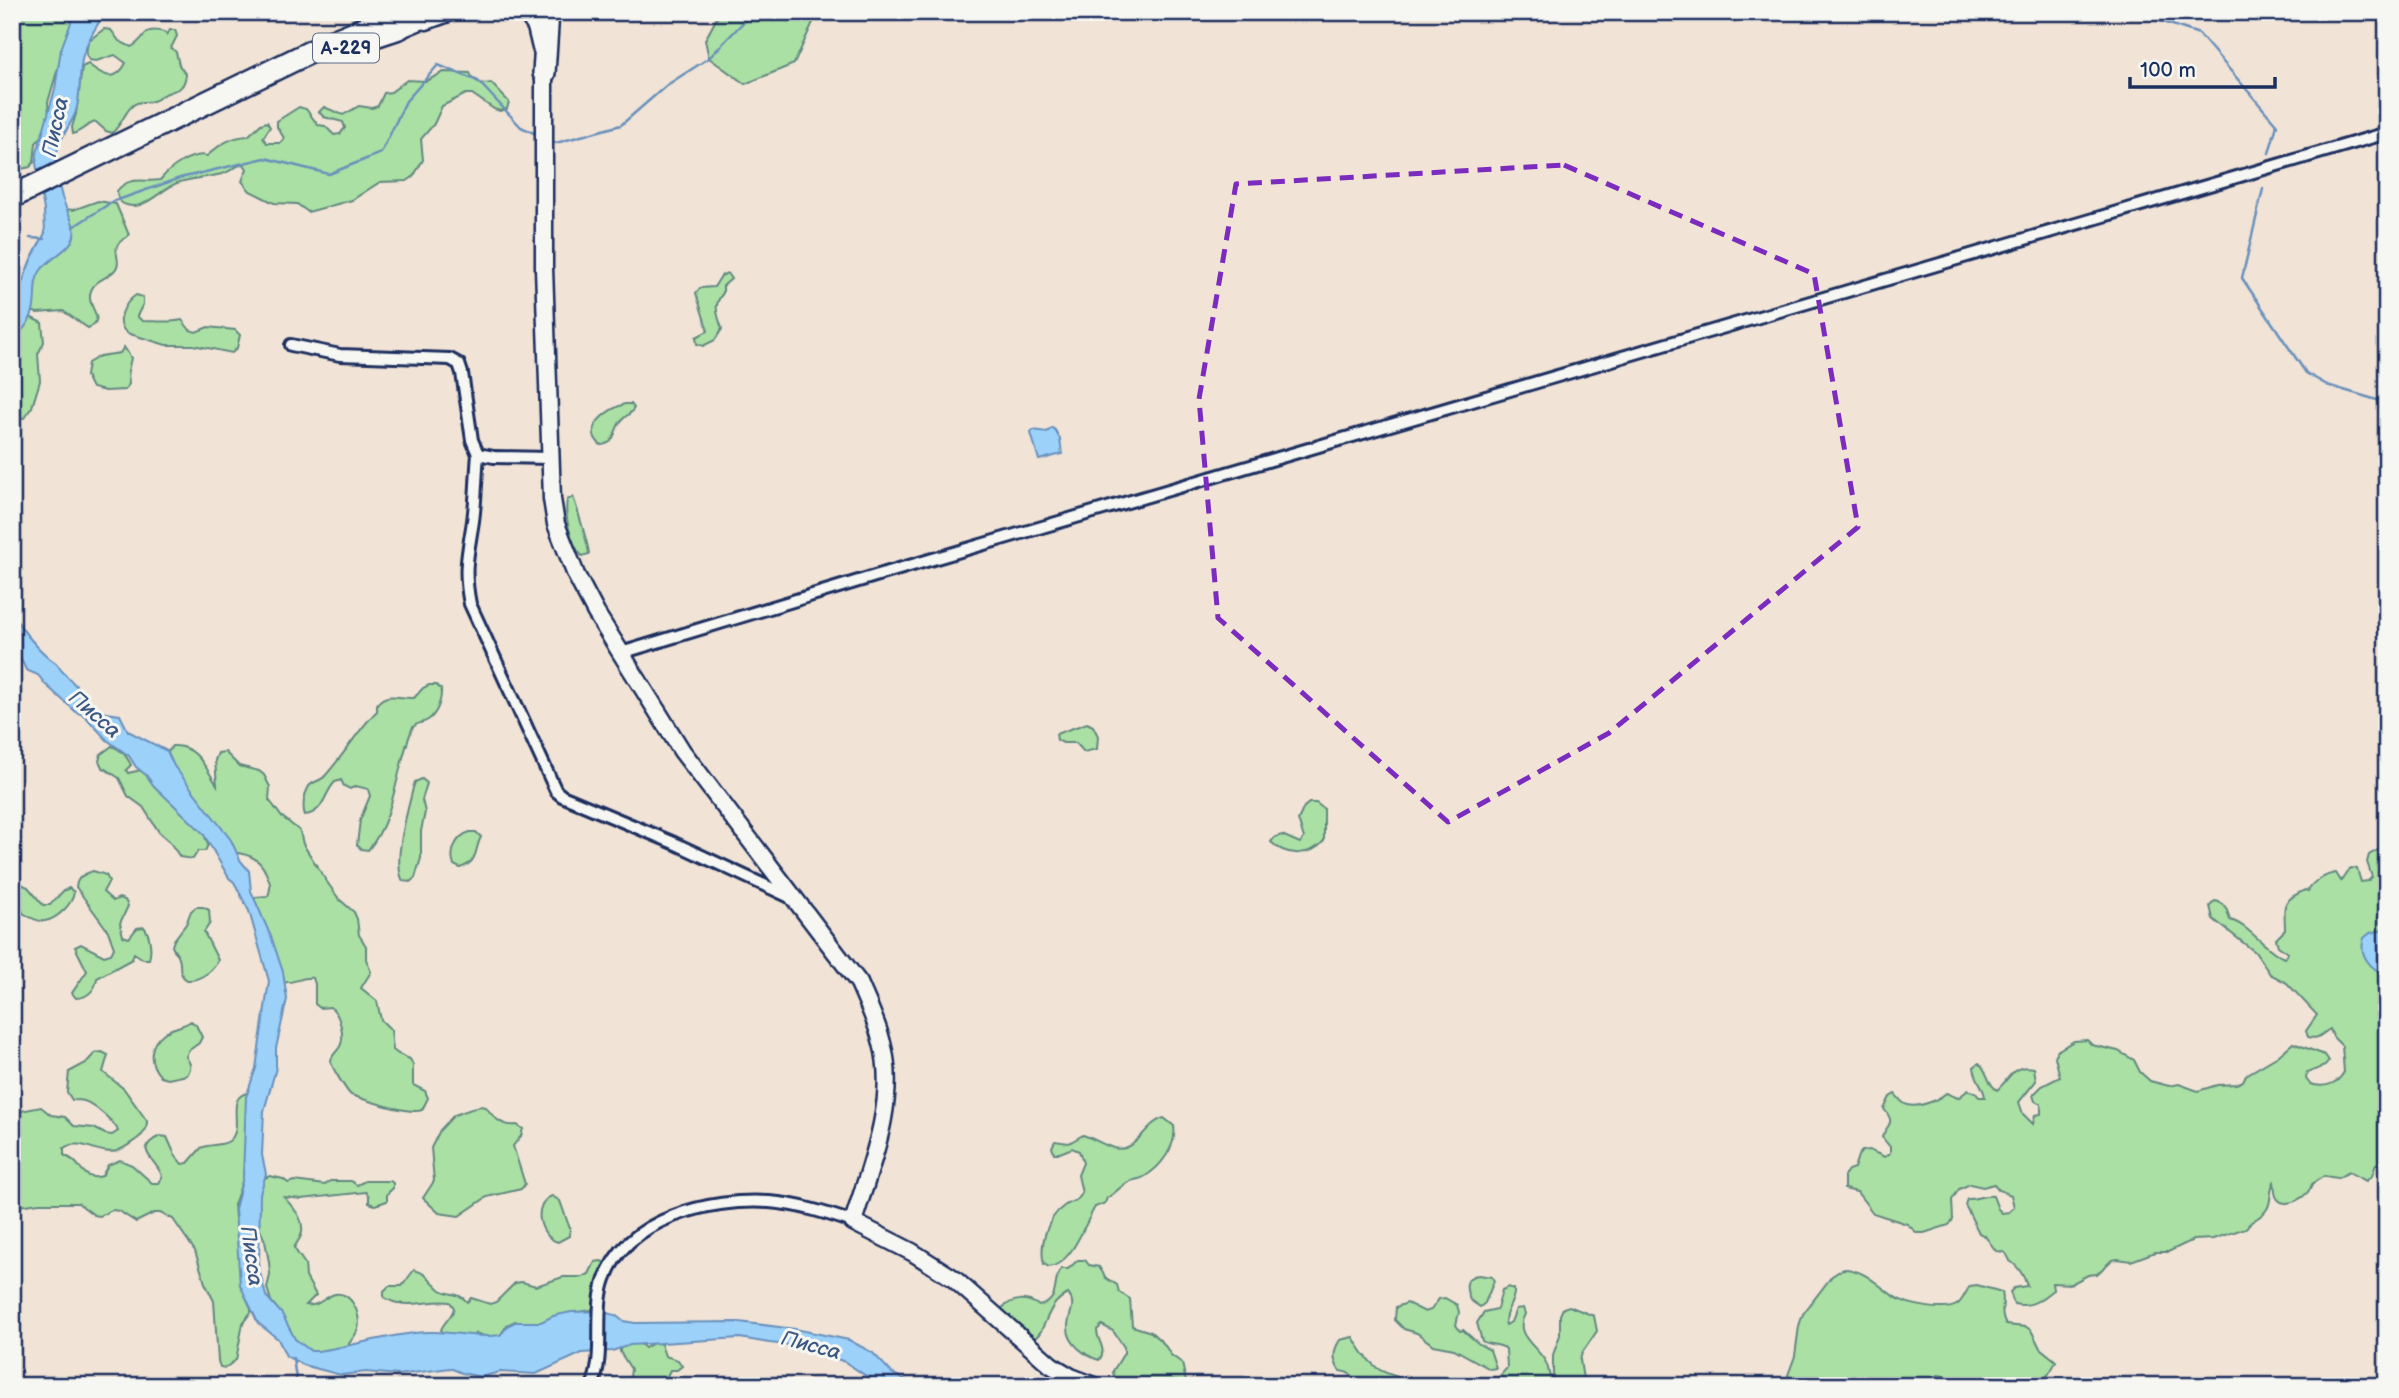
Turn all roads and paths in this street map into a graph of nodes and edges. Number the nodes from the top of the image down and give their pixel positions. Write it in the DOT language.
graph roads {
  1 [pos="398,12"];
  2 [pos="404,12"];
  3 [pos="435,12"];
  4 [pos="451,12"];
  5 [pos="526,12"];
  6 [pos="546,12"];
  7 [pos="338,45"];
  8 [pos="544,74"];
  9 [pos="2387,133"];
  10 [pos="12,197"];
  11 [pos="291,345"];
  12 [pos="478,454"];
  13 [pos="550,458"];
  14 [pos="621,653"];
  15 [pos="793,898"];
  16 [pos="853,1222"];
  17 [pos="592,1386"];
  18 [pos="1095,1386"];
  1 -- 7 [label="highway"];
  2 -- 7 [label="highway, А-229"];
  3 -- 7 [label="highway, А-229"];
  4 -- 7 [label="street"];
  5 -- 8 [label="street"];
  6 -- 8 [label="highway"];
  7 -- 10 [label="highway, А-229"];
  8 -- 13 [label="street"];
  9 -- 14 [label="street"];
  11 -- 12 [label="street"];
  12 -- 13 [label="street"];
  12 -- 15 [label="street"];
  13 -- 14 [label="street"];
  14 -- 15 [label="street"];
  15 -- 16 [label="street"];
  16 -- 17 [label="street"];
  16 -- 18 [label="street"];
}
